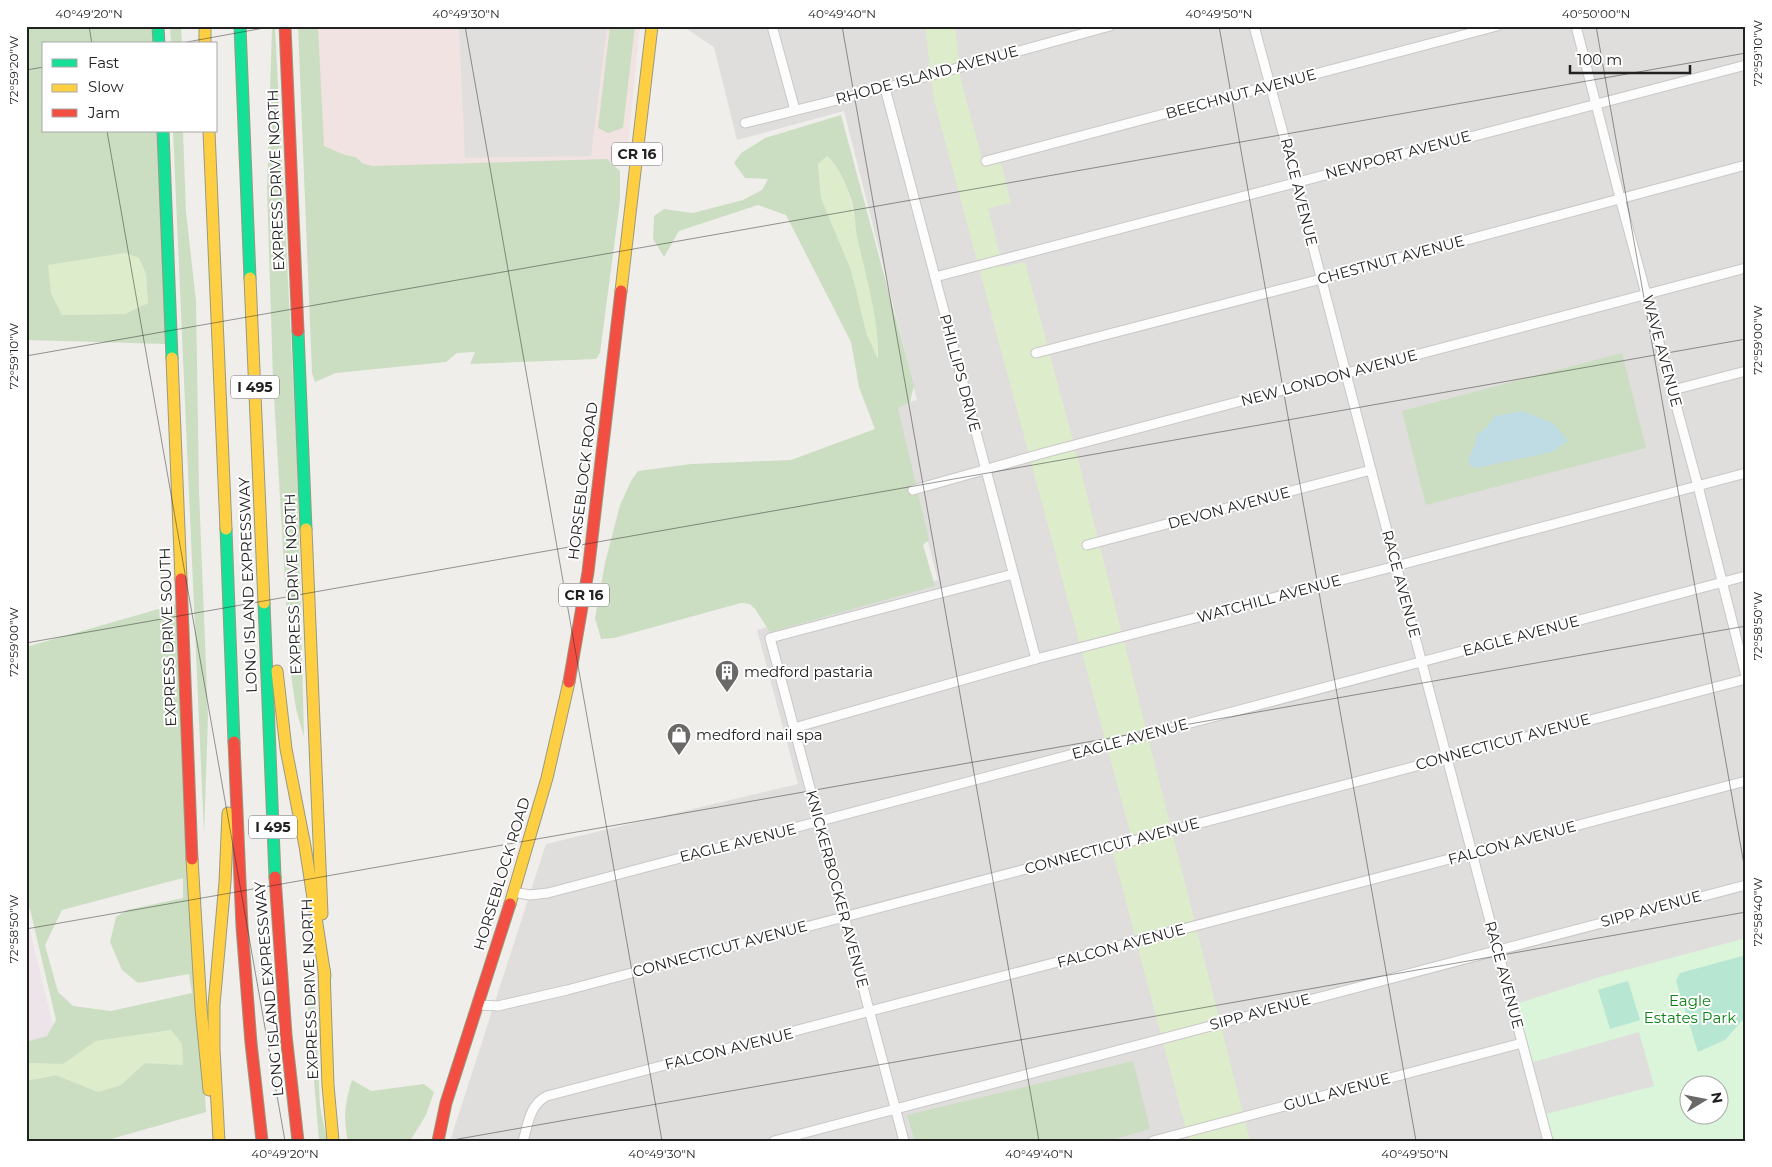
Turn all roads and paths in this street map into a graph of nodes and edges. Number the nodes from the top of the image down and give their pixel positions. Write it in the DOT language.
graph roads {
  1 [pos="158,26"];
  2 [pos="205,26"];
  3 [pos="285,26"];
  4 [pos="652,26"];
  5 [pos="772,26"];
  6 [pos="1110,26"];
  7 [pos="1254,26"];
  8 [pos="1497,26"];
  9 [pos="1576,26"];
  10 [pos="241,29"];
  11 [pos="159,42"];
  12 [pos="206,42"];
  13 [pos="1746,65"];
  14 [pos="1271,86"];
  15 [pos="885,88"];
  16 [pos="1596,104"];
  17 [pos="795,110"];
  18 [pos="745,123"];
  19 [pos="163,132"];
  20 [pos="209,132"];
  21 [pos="986,161"];
  22 [pos="1746,165"];
  23 [pos="1296,182"];
  24 [pos="1620,198"];
  25 [pos="1746,268"];
  26 [pos="935,277"];
  27 [pos="1321,279"];
  28 [pos="1646,294"];
  29 [pos="1036,352"];
  30 [pos="1746,371"];
  31 [pos="1346,374"];
  32 [pos="1673,390"];
  33 [pos="986,470"];
  34 [pos="1370,470"];
  35 [pos="1746,473"];
  36 [pos="1698,486"];
  37 [pos="913,490"];
  38 [pos="260,512"];
  39 [pos="1087,545"];
  40 [pos="1396,566"];
  41 [pos="1014,574"];
  42 [pos="1746,576"];
  43 [pos="1722,582"];
  44 [pos="1036,659"];
  45 [pos="1422,662"];
  46 [pos="1746,677"];
  47 [pos="233,708"];
  48 [pos="794,728"];
  49 [pos="1447,756"];
  50 [pos="1746,781"];
  51 [pos="819,822"];
  52 [pos="1472,853"];
  53 [pos="1746,885"];
  54 [pos="513,892"];
  55 [pos="844,916"];
  56 [pos="1497,950"];
  57 [pos="324,976"];
  58 [pos="478,1005"];
  59 [pos="870,1012"];
  60 [pos="1522,1043"];
  61 [pos="446,1103"];
  62 [pos="894,1108"];
  63 [pos="1546,1140"];
  64 [pos="215,1141"];
  65 [pos="219,1141"];
  66 [pos="262,1141"];
  67 [pos="298,1141"];
  68 [pos="333,1141"];
  69 [pos="429,1141"];
  70 [pos="438,1141"];
  71 [pos="523,1141"];
  72 [pos="774,1141"];
  73 [pos="904,1141"];
  74 [pos="1152,1141"];
  1 -- 11 [label="main road"];
  2 -- 12 [label="main road"];
  3 -- 57 [label="main road, EXPRESS DRIVE NORTH"];
  4 -- 54 [label="main road, HORSEBLOCK ROAD / CR 16"];
  5 -- 17 [label="street"];
  6 -- 15 [label="street, RHODE ISLAND AVENUE"];
  7 -- 14 [label="street, RACE AVENUE"];
  8 -- 14 [label="street, BEECHNUT AVENUE"];
  9 -- 16 [label="street, WAVE AVENUE"];
  10 -- 38 [label="main road, LONG ISLAND EXPRESSWAY / I 495"];
  13 -- 16 [label="street, NEWPORT AVENUE"];
  14 -- 21 [label="street, BEECHNUT AVENUE"];
  14 -- 23 [label="street, RACE AVENUE"];
  15 -- 17 [label="street, RHODE ISLAND AVENUE"];
  15 -- 26 [label="street, PHILLIPS DRIVE"];
  16 -- 23 [label="street, NEWPORT AVENUE"];
  16 -- 24 [label="street, WAVE AVENUE"];
  17 -- 18 [label="street, RHODE ISLAND AVENUE"];
  19 -- 64 [label="main road, EXPRESS DRIVE SOUTH"];
  20 -- 47 [label="main road, LONG ISLAND EXPRESSWAY / I 495"];
  22 -- 24 [label="street, CHESTNUT AVENUE"];
  23 -- 26 [label="street, NEWPORT AVENUE"];
  23 -- 27 [label="street, RACE AVENUE"];
  24 -- 27 [label="street, CHESTNUT AVENUE"];
  24 -- 28 [label="street, WAVE AVENUE"];
  25 -- 28 [label="street, NEW LONDON AVENUE"];
  26 -- 33 [label="street, PHILLIPS DRIVE"];
  27 -- 29 [label="street, CHESTNUT AVENUE"];
  27 -- 31 [label="street, RACE AVENUE"];
  28 -- 31 [label="street, NEW LONDON AVENUE"];
  28 -- 32 [label="street, WAVE AVENUE"];
  30 -- 32 [label="street"];
  31 -- 33 [label="street, NEW LONDON AVENUE"];
  31 -- 34 [label="street, RACE AVENUE"];
  32 -- 36 [label="street, WAVE AVENUE"];
  33 -- 37 [label="street, NEW LONDON AVENUE"];
  33 -- 41 [label="street, PHILLIPS DRIVE"];
  34 -- 39 [label="street, DEVON AVENUE"];
  34 -- 40 [label="street, RACE AVENUE"];
  35 -- 36 [label="street, WATCHILL AVENUE"];
  36 -- 40 [label="street, WATCHILL AVENUE"];
  36 -- 43 [label="street, WAVE AVENUE"];
  38 -- 57 [label="main road"];
  38 -- 67 [label="main road, LONG ISLAND EXPRESSWAY / I 495"];
  40 -- 44 [label="street, WATCHILL AVENUE"];
  40 -- 45 [label="street, RACE AVENUE"];
  41 -- 44 [label="street, PHILLIPS DRIVE"];
  41 -- 48 [label="street, KNICKERBOCKER AVENUE"];
  42 -- 43 [label="street, EAGLE AVENUE"];
  43 -- 45 [label="street, EAGLE AVENUE"];
  43 -- 46 [label="street, WAVE AVENUE"];
  44 -- 48 [label="street, WATCHILL AVENUE"];
  45 -- 49 [label="street, RACE AVENUE"];
  45 -- 51 [label="street, EAGLE AVENUE"];
  46 -- 49 [label="street, CONNECTICUT AVENUE"];
  47 -- 65 [label="main road"];
  47 -- 66 [label="main road, LONG ISLAND EXPRESSWAY / I 495"];
  48 -- 51 [label="street, KNICKERBOCKER AVENUE"];
  49 -- 52 [label="street, RACE AVENUE"];
  49 -- 55 [label="street, CONNECTICUT AVENUE"];
  50 -- 52 [label="street, FALCON AVENUE"];
  51 -- 54 [label="street, EAGLE AVENUE"];
  51 -- 55 [label="street, KNICKERBOCKER AVENUE"];
  52 -- 56 [label="street, RACE AVENUE"];
  52 -- 59 [label="street, FALCON AVENUE"];
  53 -- 56 [label="street, SIPP AVENUE"];
  54 -- 58 [label="main road, HORSEBLOCK ROAD / CR 16"];
  55 -- 58 [label="street, CONNECTICUT AVENUE"];
  55 -- 59 [label="street, KNICKERBOCKER AVENUE"];
  56 -- 60 [label="street, RACE AVENUE"];
  56 -- 62 [label="street, SIPP AVENUE"];
  57 -- 68 [label="main road, EXPRESS DRIVE NORTH"];
  58 -- 61 [label="main road, HORSEBLOCK ROAD / CR 16"];
  59 -- 62 [label="street, KNICKERBOCKER AVENUE"];
  59 -- 71 [label="street, FALCON AVENUE"];
  60 -- 63 [label="street, RACE AVENUE"];
  60 -- 74 [label="street, GULL AVENUE"];
  61 -- 69 [label="main road, HORSEBLOCK ROAD / CR 16"];
  61 -- 70 [label="main road, HORSEBLOCK ROAD / CR 16"];
  62 -- 72 [label="street, SIPP AVENUE"];
  62 -- 73 [label="street, KNICKERBOCKER AVENUE"];
}
